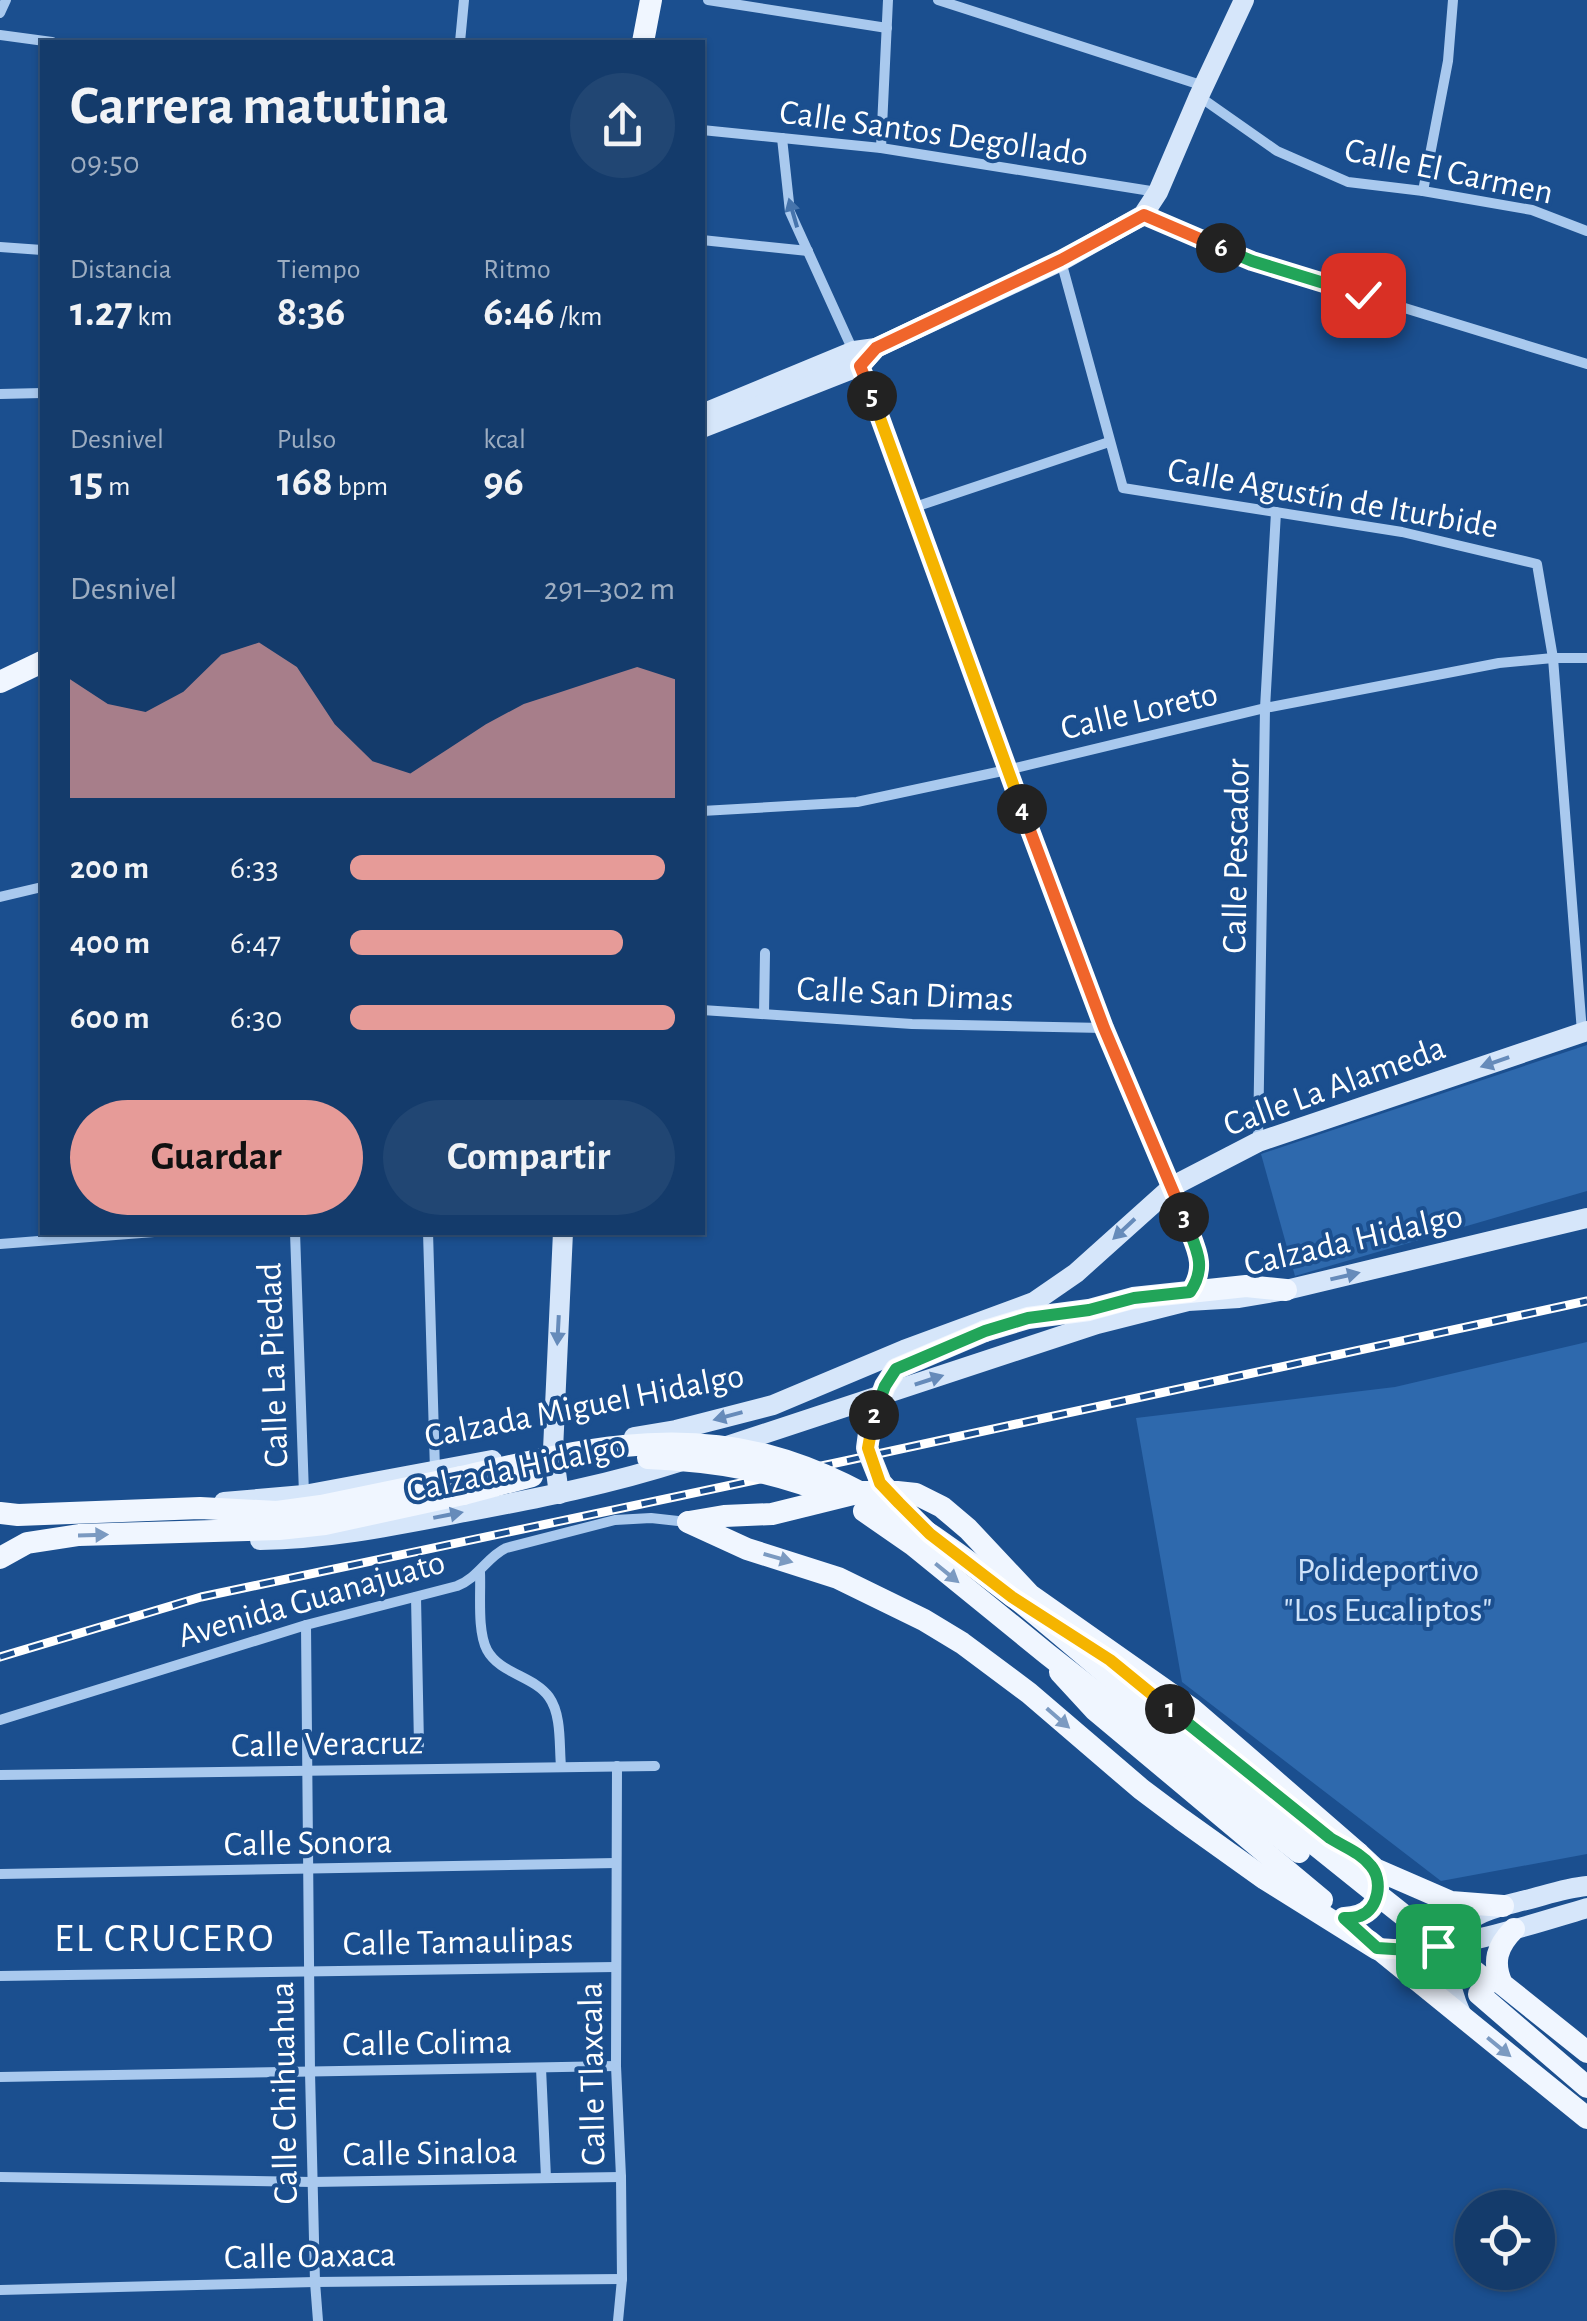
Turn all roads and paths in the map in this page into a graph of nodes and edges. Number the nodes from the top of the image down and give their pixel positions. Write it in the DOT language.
graph roads {
  1 [pos="6,0"];
  2 [pos="464,0"];
  3 [pos="650,0"];
  4 [pos="708,0"];
  5 [pos="888,0"];
  6 [pos="938,0"];
  7 [pos="1244,0"];
  8 [pos="1454,0"];
  9 [pos="0,14"];
  10 [pos="888,28"];
  11 [pos="0,35"];
  12 [pos="40,40"];
  13 [pos="460,40"];
  14 [pos="643,40"];
  15 [pos="1201,91"];
  16 [pos="705,130"];
  17 [pos="782,138"];
  18 [pos="881,148"];
  19 [pos="1423,191"];
  20 [pos="1158,192"];
  21 [pos="1144,215"];
  22 [pos="1587,231"];
  23 [pos="705,240"];
  24 [pos="0,247"];
  25 [pos="40,250"];
  26 [pos="808,251"];
  27 [pos="1061,260"];
  28 [pos="857,358"];
  29 [pos="1587,364"];
  30 [pos="40,393"];
  31 [pos="0,394"];
  32 [pos="705,413"];
  33 [pos="705,427"];
  34 [pos="1109,442"];
  35 [pos="912,508"];
  36 [pos="1276,512"];
  37 [pos="1553,658"];
  38 [pos="1587,658"];
  39 [pos="40,663"];
  40 [pos="0,682"];
  41 [pos="1265,708"];
  42 [pos="1007,770"];
  43 [pos="705,811"];
  44 [pos="40,887"];
  45 [pos="0,897"];
  46 [pos="765,953"];
  47 [pos="705,1010"];
  48 [pos="764,1014"];
  49 [pos="1104,1028"];
  50 [pos="1584,1032"];
  51 [pos="1258,1142"];
  52 [pos="1172,1186"];
  53 [pos="1587,1218"];
  54 [pos="91,1235"];
  55 [pos="295,1235"];
  56 [pos="428,1235"];
  57 [pos="563,1235"];
  58 [pos="0,1244"];
  59 [pos="1076,1273"];
  60 [pos="1286,1290"];
  61 [pos="1190,1292"];
  62 [pos="980,1327"];
  63 [pos="985,1361"];
  64 [pos="773,1404"];
  65 [pos="781,1428"];
  66 [pos="631,1437"];
  67 [pos="553,1450"];
  68 [pos="435,1470"];
  69 [pos="632,1478"];
  70 [pos="462,1485"];
  71 [pos="559,1494"];
  72 [pos="304,1495"];
  73 [pos="200,1508"];
  74 [pos="0,1513"];
  75 [pos="688,1522"];
  76 [pos="143,1533"];
  77 [pos="930,1534"];
  78 [pos="0,1558"];
  79 [pos="480,1572"];
  80 [pos="416,1597"];
  81 [pos="1012,1597"];
  82 [pos="306,1625"];
  83 [pos="1046,1654"];
  84 [pos="0,1720"];
  85 [pos="419,1745"];
  86 [pos="561,1766"];
  87 [pos="616,1766"];
  88 [pos="655,1766"];
  89 [pos="308,1771"];
  90 [pos="0,1775"];
  91 [pos="1366,1861"];
  92 [pos="616,1863"];
  93 [pos="307,1870"];
  94 [pos="0,1874"];
  95 [pos="1587,1886"];
  96 [pos="1502,1906"];
  97 [pos="1587,1908"];
  98 [pos="1344,1918"];
  99 [pos="1514,1929"];
  100 [pos="1453,1943"];
  101 [pos="1377,1948"];
  102 [pos="616,1967"];
  103 [pos="309,1970"];
  104 [pos="0,1976"];
  105 [pos="1484,1988"];
  106 [pos="1462,2016"];
  107 [pos="1587,2052"];
  108 [pos="616,2066"];
  109 [pos="1587,2066"];
  110 [pos="541,2068"];
  111 [pos="310,2072"];
  112 [pos="0,2076"];
  113 [pos="1587,2087"];
  114 [pos="1587,2118"];
  115 [pos="0,2177"];
  116 [pos="621,2177"];
  117 [pos="546,2178"];
  118 [pos="312,2182"];
  119 [pos="622,2279"];
  120 [pos="314,2282"];
  121 [pos="0,2290"];
  122 [pos="318,2321"];
  123 [pos="618,2321"];
  1 -- 9 [label="street"];
  2 -- 13 [label="street"];
  3 -- 14 [label="main road"];
  4 -- 10 [label="street"];
  5 -- 10 [label="street"];
  6 -- 15 [label="street, Calle El Carmen"];
  7 -- 15 [label="street"];
  8 -- 19 [label="street"];
  10 -- 18 [label="street"];
  11 -- 12 [label="street"];
  15 -- 19 [label="street, Calle El Carmen"];
  15 -- 20 [label="street"];
  16 -- 17 [label="street, Calle Santos Degollado"];
  17 -- 18 [label="street, Calle Santos Degollado"];
  26 -- 17 [label="street, one-way"];
  18 -- 20 [label="street, Calle Santos Degollado"];
  19 -- 22 [label="street, Calle El Carmen"];
  20 -- 21 [label="street"];
  21 -- 27 [label="street"];
  21 -- 29 [label="street"];
  23 -- 26 [label="street"];
  24 -- 25 [label="street"];
  26 -- 28 [label="street"];
  27 -- 28 [label="street"];
  27 -- 34 [label="street, Calle Agustín de Iturbide"];
  28 -- 32 [label="street"];
  28 -- 33 [label="street"];
  28 -- 35 [label="street"];
  30 -- 31 [label="street"];
  34 -- 35 [label="street"];
  34 -- 36 [label="street, Calle Agustín de Iturbide"];
  35 -- 42 [label="street"];
  36 -- 37 [label="street, Calle Agustín de Iturbide"];
  36 -- 41 [label="street, Calle Pescador"];
  37 -- 38 [label="street, Calle Loreto"];
  37 -- 41 [label="street, Calle Loreto"];
  37 -- 50 [label="street, Calle Agustín de Iturbide"];
  39 -- 40 [label="main road"];
  41 -- 42 [label="street, Calle Loreto"];
  41 -- 51 [label="street, Calle Pescador"];
  42 -- 43 [label="street, Calle Loreto"];
  42 -- 49 [label="street"];
  44 -- 45 [label="street"];
  46 -- 48 [label="street"];
  47 -- 48 [label="street, Calle San Dimas"];
  48 -- 49 [label="street, Calle San Dimas"];
  49 -- 52 [label="street"];
  50 -- 51 [label="street, Calle La Alameda, one-way"];
  51 -- 52 [label="street, Calle La Alameda"];
  52 -- 59 [label="street, Calle La Alameda, one-way"];
  52 -- 61 [label="street"];
  60 -- 53 [label="street, Calzada Hidalgo, one-way"];
  54 -- 58 [label="street"];
  55 -- 72 [label="street, Calle La Piedad"];
  56 -- 68 [label="street"];
  57 -- 67 [label="street, one-way"];
  59 -- 62 [label="street, Calzada Miguel Hidalgo"];
  60 -- 61 [label="main road"];
  60 -- 63 [label="street, Calzada Hidalgo"];
  61 -- 62 [label="main road"];
  62 -- 63 [label="street"];
  62 -- 64 [label="street, Calzada Miguel Hidalgo"];
  62 -- 77 [label="main road, bridge"];
  65 -- 63 [label="street, Calzada Hidalgo, one-way"];
  64 -- 65 [label="street"];
  64 -- 66 [label="street, Calzada Miguel Hidalgo, one-way"];
  65 -- 69 [label="street, Calzada Hidalgo"];
  66 -- 67 [label="street, Calzada Miguel Hidalgo"];
  66 -- 69 [label="street"];
  67 -- 68 [label="street, Calzada Miguel Hidalgo"];
  67 -- 71 [label="street"];
  68 -- 72 [label="street, Calzada Miguel Hidalgo"];
  69 -- 71 [label="street, Calzada Hidalgo"];
  70 -- 73 [label="main road, Calzada Miguel Hidalgo"];
  70 -- 76 [label="main road, Calzada Miguel Hidalgo"];
  70 -- 77 [label="main road, bridge"];
  70 -- 83 [label="main road, one-way, bridge"];
  76 -- 71 [label="street, Calzada Hidalgo, one-way"];
  72 -- 73 [label="street, Calzada Miguel Hidalgo"];
  73 -- 74 [label="main road, Calzada Miguel Hidalgo"];
  75 -- 79 [label="street, Avenida Guanajuato"];
  75 -- 91 [label="main road"];
  75 -- 101 [label="main road, one-way"];
  78 -- 76 [label="main road, Calzada Miguel Hidalgo, one-way"];
  77 -- 81 [label="main road, bridge"];
  79 -- 80 [label="street, Avenida Guanajuato"];
  79 -- 86 [label="street"];
  80 -- 82 [label="street, Avenida Guanajuato"];
  80 -- 85 [label="street"];
  81 -- 91 [label="main road, bridge"];
  81 -- 105 [label="main road, bridge"];
  82 -- 84 [label="street, Avenida Guanajuato"];
  82 -- 89 [label="street, Calle Chihuahua"];
  83 -- 98 [label="main road, bridge"];
  83 -- 105 [label="main road, bridge"];
  86 -- 87 [label="street, Calle Veracruz"];
  86 -- 89 [label="street, Calle Veracruz"];
  87 -- 88 [label="street, Calle Veracruz"];
  87 -- 92 [label="street, Calle Tlaxcala"];
  89 -- 90 [label="street, Calle Veracruz"];
  89 -- 93 [label="street, Calle Chihuahua"];
  91 -- 96 [label="main road"];
  91 -- 98 [label="main road"];
  92 -- 93 [label="street, Calle Sonora"];
  92 -- 102 [label="street, Calle Tlaxcala"];
  93 -- 94 [label="street, Calle Sonora"];
  93 -- 103 [label="street, Calle Chihuahua"];
  95 -- 96 [label="street"];
  96 -- 100 [label="street"];
  97 -- 99 [label="street"];
  98 -- 101 [label="main road"];
  99 -- 100 [label="street"];
  99 -- 107 [label="main road"];
  100 -- 101 [label="street"];
  100 -- 106 [label="street"];
  101 -- 106 [label="main road"];
  102 -- 103 [label="street, Calle Tamaulipas"];
  102 -- 108 [label="street, Calle Tlaxcala"];
  103 -- 104 [label="street, Calle Tamaulipas"];
  103 -- 111 [label="street, Calle Chihuahua"];
  105 -- 109 [label="main road"];
  105 -- 113 [label="main road"];
  106 -- 114 [label="main road, one-way"];
  108 -- 110 [label="street, Calle Colima"];
  108 -- 116 [label="street, Calle Tlaxcala"];
  110 -- 111 [label="street, Calle Colima"];
  110 -- 117 [label="street"];
  111 -- 112 [label="street, Calle Colima"];
  111 -- 118 [label="street, Calle Chihuahua"];
  115 -- 118 [label="street, Calle Sinaloa"];
  116 -- 117 [label="street, Calle Sinaloa"];
  116 -- 119 [label="street, Calle Tlaxcala"];
  117 -- 118 [label="street, Calle Sinaloa"];
  118 -- 120 [label="street, Calle Chihuahua"];
  119 -- 120 [label="street, Calle Oaxaca"];
  119 -- 123 [label="street, Calle Tlaxcala"];
  120 -- 121 [label="street, Calle Oaxaca"];
  120 -- 122 [label="street, Calle Chihuahua"];
}
